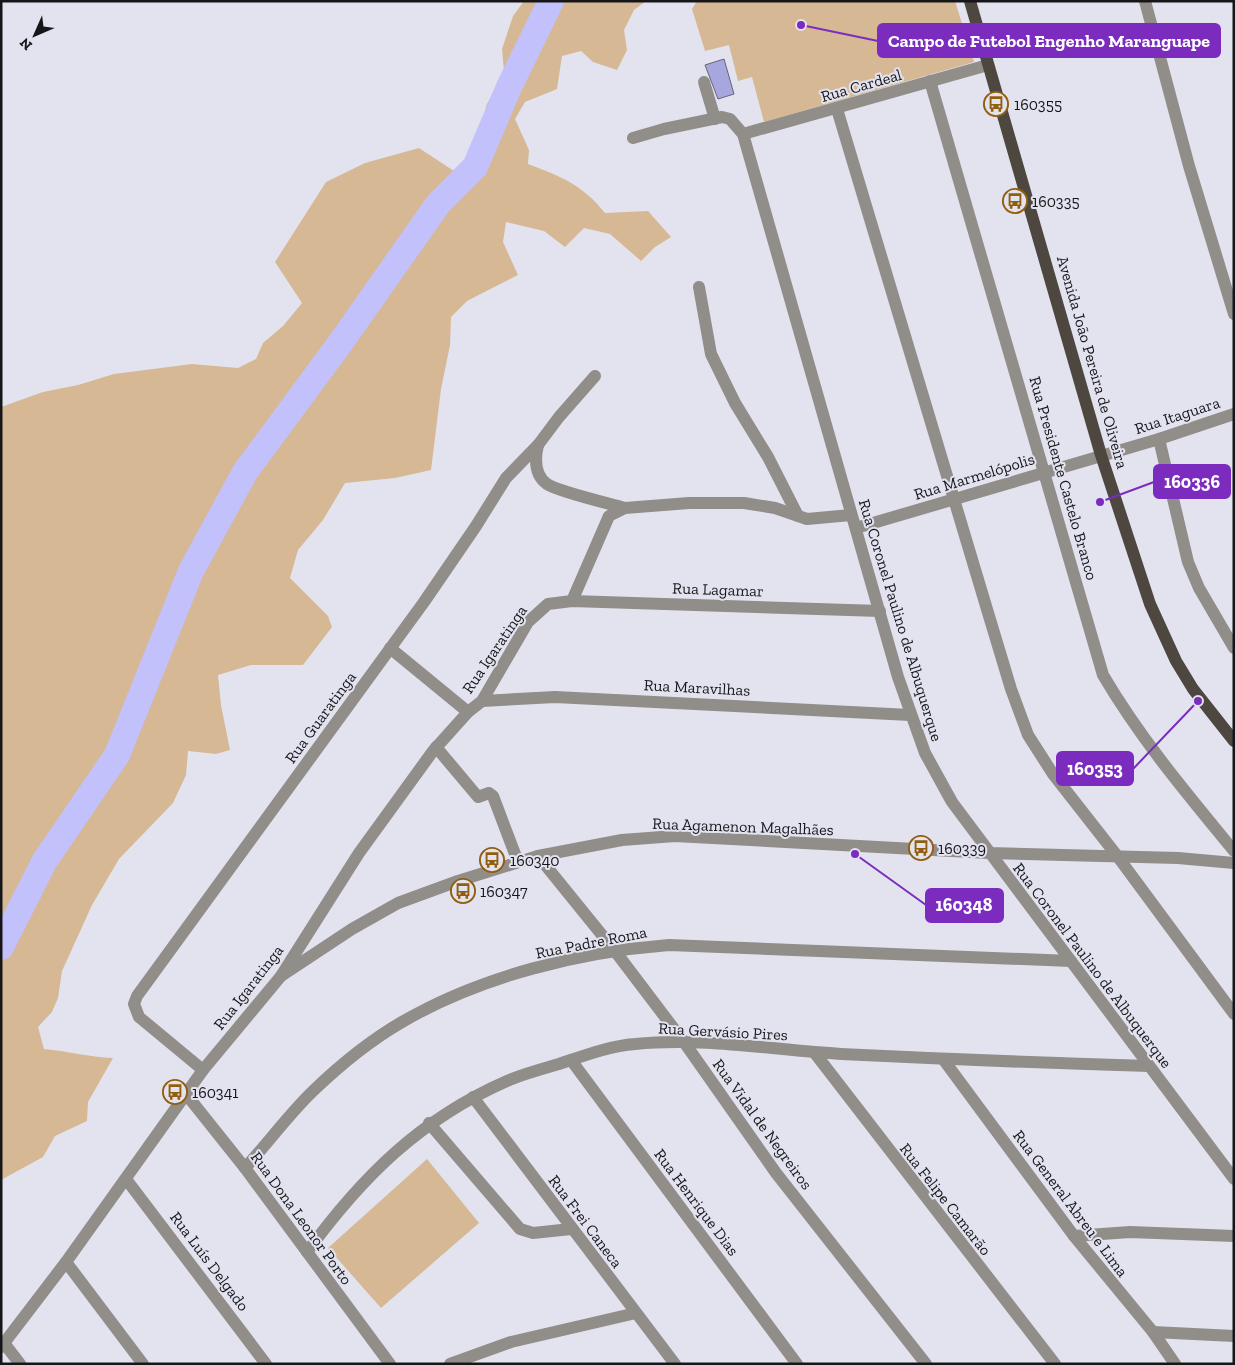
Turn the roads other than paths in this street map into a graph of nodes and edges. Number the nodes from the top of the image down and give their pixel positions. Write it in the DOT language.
graph roads {
  1 [pos="970,1"];
  2 [pos="1144,1"];
  3 [pos="988,65"];
  4 [pos="930,81"];
  5 [pos="704,82"];
  6 [pos="837,109"];
  7 [pos="715,119"];
  8 [pos="743,134"];
  9 [pos="634,138"];
  10 [pos="699,287"];
  11 [pos="1234,314"];
  12 [pos="596,376"];
  13 [pos="1234,414"];
  14 [pos="1159,439"];
  15 [pos="538,445"];
  16 [pos="1101,454"];
  17 [pos="1046,471"];
  18 [pos="954,500"];
  19 [pos="625,508"];
  20 [pos="851,514"];
  21 [pos="798,516"];
  22 [pos="856,528"];
  23 [pos="572,601"];
  24 [pos="555,602"];
  25 [pos="880,611"];
  26 [pos="390,648"];
  27 [pos="1234,648"];
  28 [pos="482,701"];
  29 [pos="468,712"];
  30 [pos="910,715"];
  31 [pos="1234,741"];
  32 [pos="436,747"];
  33 [pos="1234,851"];
  34 [pos="989,852"];
  35 [pos="538,856"];
  36 [pos="1118,857"];
  37 [pos="518,862"];
  38 [pos="1234,862"];
  39 [pos="616,951"];
  40 [pos="1071,961"];
  41 [pos="281,976"];
  42 [pos="1234,1014"];
  43 [pos="684,1042"];
  44 [pos="814,1052"];
  45 [pos="943,1059"];
  46 [pos="571,1060"];
  47 [pos="1149,1066"];
  48 [pos="203,1070"];
  49 [pos="186,1094"];
  50 [pos="473,1097"];
  51 [pos="429,1124"];
  52 [pos="245,1168"];
  53 [pos="126,1179"];
  54 [pos="1234,1179"];
  55 [pos="572,1229"];
  56 [pos="1074,1236"];
  57 [pos="1234,1236"];
  58 [pos="307,1252"];
  59 [pos="66,1262"];
  60 [pos="636,1313"];
  61 [pos="1153,1332"];
  62 [pos="1234,1336"];
  63 [pos="3,1345"];
  64 [pos="20,1364"];
  65 [pos="143,1364"];
  66 [pos="266,1364"];
  67 [pos="390,1364"];
  68 [pos="450,1364"];
  69 [pos="675,1364"];
  70 [pos="797,1364"];
  71 [pos="926,1364"];
  72 [pos="1055,1364"];
  73 [pos="1175,1364"];
  1 -- 3 [label="main road, Avenida João Pereira de Oliveira"];
  2 -- 11 [label="street"];
  3 -- 4 [label="street, Rua Cardeal"];
  3 -- 16 [label="main road, Avenida João Pereira de Oliveira"];
  4 -- 6 [label="street, Rua Cardeal"];
  4 -- 17 [label="street, Rua Presidente Castelo Branco"];
  5 -- 7 [label="street"];
  6 -- 8 [label="street, Rua Cardeal"];
  6 -- 18 [label="street"];
  7 -- 8 [label="street"];
  7 -- 9 [label="street"];
  8 -- 20 [label="street, Rua Coronel Paulino de Albuquerque"];
  10 -- 21 [label="street"];
  12 -- 15 [label="street, Rua Guaratinga"];
  13 -- 14 [label="street, Rua Itaguara"];
  14 -- 16 [label="street, Rua Itaguara"];
  14 -- 27 [label="street"];
  15 -- 19 [label="street"];
  15 -- 26 [label="street, Rua Guaratinga"];
  16 -- 17 [label="street, Rua Marmelópolis"];
  16 -- 31 [label="main road, Avenida João Pereira de Oliveira"];
  17 -- 18 [label="street, Rua Marmelópolis"];
  17 -- 33 [label="street, Rua Presidente Castelo Branco"];
  18 -- 22 [label="street, Rua Marmelópolis"];
  18 -- 36 [label="street"];
  19 -- 21 [label="street"];
  19 -- 23 [label="street"];
  20 -- 21 [label="street"];
  20 -- 22 [label="street, Rua Coronel Paulino de Albuquerque"];
  22 -- 25 [label="street, Rua Coronel Paulino de Albuquerque"];
  23 -- 24 [label="street, Rua Lagamar"];
  23 -- 25 [label="street, Rua Lagamar"];
  24 -- 28 [label="street, Rua Igaratinga"];
  25 -- 30 [label="street, Rua Coronel Paulino de Albuquerque"];
  26 -- 29 [label="street"];
  26 -- 48 [label="street, Rua Guaratinga"];
  28 -- 29 [label="street, Rua Igaratinga"];
  28 -- 30 [label="street, Rua Maravilhas"];
  29 -- 32 [label="street, Rua Igaratinga"];
  30 -- 34 [label="street, Rua Coronel Paulino de Albuquerque"];
  32 -- 37 [label="street"];
  32 -- 41 [label="street, Rua Igaratinga"];
  34 -- 35 [label="street, Rua Agamenon Magalhães"];
  34 -- 36 [label="street, Rua Agamenon Magalhães"];
  34 -- 40 [label="street, Rua Coronel Paulino de Albuquerque"];
  35 -- 37 [label="street, Rua Agamenon Magalhães"];
  35 -- 39 [label="street, Rua Vidal de Negreiros"];
  36 -- 38 [label="street, Rua Agamenon Magalhães"];
  36 -- 42 [label="street"];
  37 -- 41 [label="street, Rua Agamenon Magalhães"];
  39 -- 40 [label="street, Rua Padre Roma"];
  39 -- 43 [label="street, Rua Vidal de Negreiros"];
  39 -- 52 [label="street, Rua Padre Roma"];
  40 -- 47 [label="street, Rua Coronel Paulino de Albuquerque"];
  41 -- 48 [label="street, Rua Igaratinga"];
  43 -- 44 [label="street, Rua Gervásio Pires"];
  43 -- 46 [label="street, Rua Gervásio Pires"];
  43 -- 71 [label="street, Rua Vidal de Negreiros"];
  44 -- 45 [label="street, Rua Gervásio Pires"];
  44 -- 72 [label="street, Rua Felipe Camarão"];
  45 -- 47 [label="street, Rua Gervásio Pires"];
  45 -- 56 [label="street, Rua General Abreu e Lima"];
  46 -- 50 [label="street, Rua Gervásio Pires"];
  46 -- 70 [label="street, Rua Henrique Dias"];
  47 -- 54 [label="street, Rua Coronel Paulino de Albuquerque"];
  48 -- 49 [label="street, Rua Igaratinga"];
  49 -- 52 [label="street, Rua Dona Leonor Porto"];
  49 -- 53 [label="street, Rua Igaratinga"];
  50 -- 51 [label="street, Rua Gervásio Pires"];
  50 -- 55 [label="street, Rua Frei Caneca"];
  51 -- 55 [label="street"];
  51 -- 58 [label="street, Rua Gervásio Pires"];
  52 -- 58 [label="street, Rua Dona Leonor Porto"];
  53 -- 59 [label="street, Rua Igaratinga"];
  53 -- 66 [label="street, Rua Luís Delgado"];
  55 -- 60 [label="street, Rua Frei Caneca"];
  56 -- 57 [label="street"];
  56 -- 61 [label="street, Rua General Abreu e Lima"];
  58 -- 67 [label="street, Rua Dona Leonor Porto"];
  59 -- 63 [label="street, Rua Igaratinga"];
  59 -- 65 [label="street"];
  60 -- 68 [label="street"];
  60 -- 69 [label="street, Rua Frei Caneca"];
  61 -- 62 [label="street"];
  61 -- 73 [label="street, Rua General Abreu e Lima"];
  63 -- 64 [label="street"];
}
